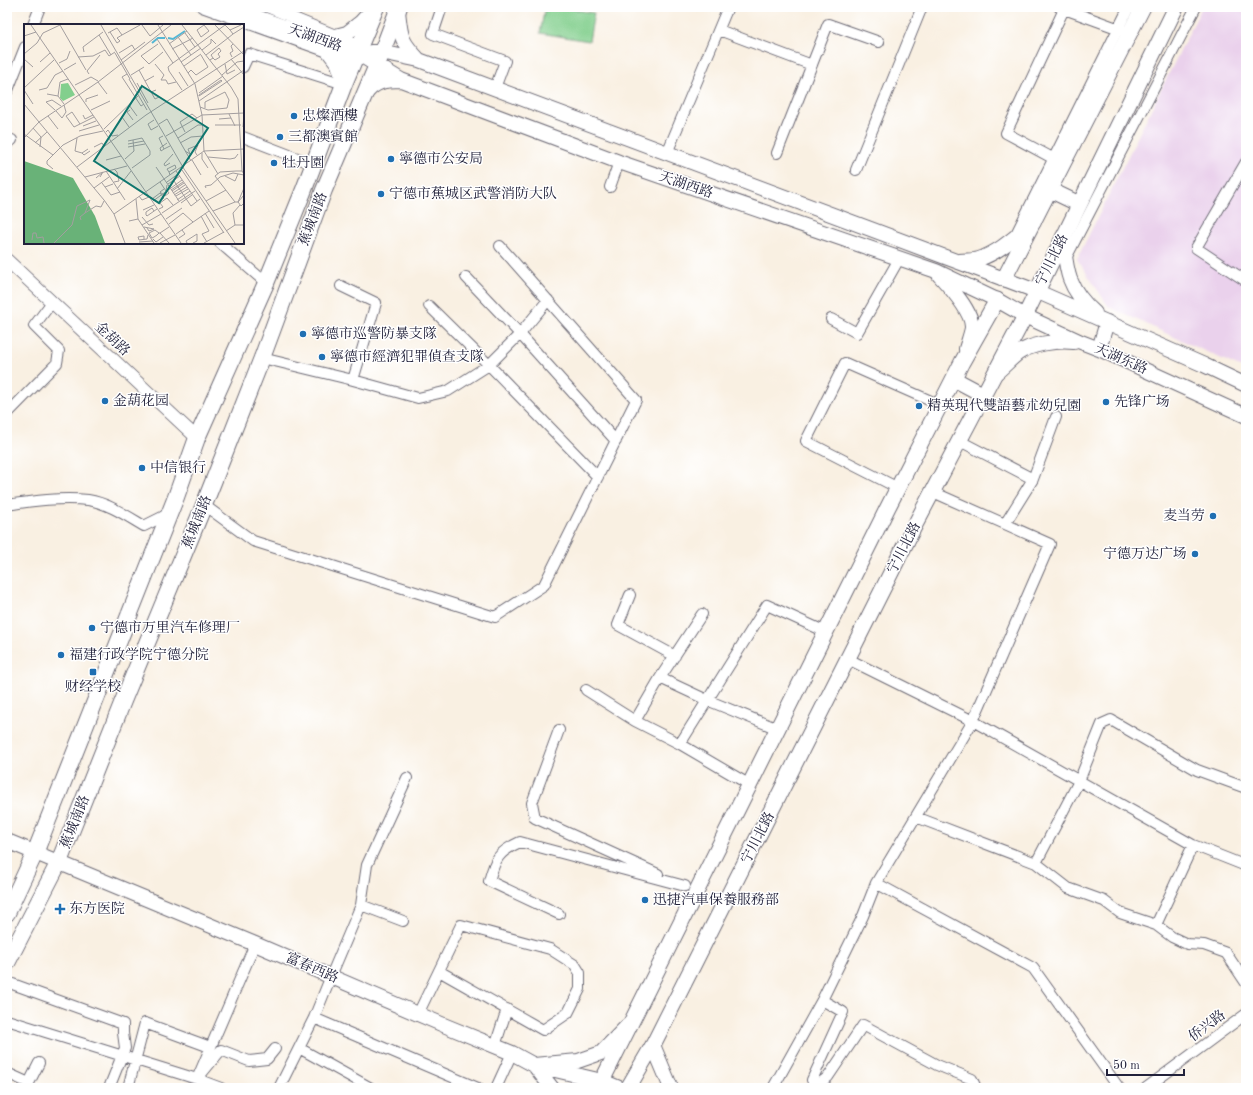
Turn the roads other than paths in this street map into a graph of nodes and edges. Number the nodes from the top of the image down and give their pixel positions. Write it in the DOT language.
graph roads {
  1 [pos="40,7"];
  2 [pos="202,7"];
  3 [pos="228,7"];
  4 [pos="267,7"];
  5 [pos="375,7"];
  6 [pos="442,7"];
  7 [pos="728,7"];
  8 [pos="922,7"];
  9 [pos="1129,7"];
  10 [pos="1143,7"];
  11 [pos="1176,7"];
  12 [pos="1196,7"];
  13 [pos="1063,8"];
  14 [pos="398,9"];
  15 [pos="33,24"];
  16 [pos="719,30"];
  17 [pos="1125,31"];
  18 [pos="338,36"];
  19 [pos="320,40"];
  20 [pos="879,42"];
  21 [pos="24,50"];
  22 [pos="330,52"];
  23 [pos="357,53"];
  24 [pos="379,58"];
  25 [pos="419,60"];
  26 [pos="244,65"];
  27 [pos="812,65"];
  28 [pos="402,80"];
  29 [pos="344,84"];
  30 [pos="495,88"];
  31 [pos="8,90"];
  32 [pos="359,105"];
  33 [pos="244,137"];
  34 [pos="667,153"];
  35 [pos="777,153"];
  36 [pos="1058,161"];
  37 [pos="619,162"];
  38 [pos="1246,162"];
  39 [pos="313,164"];
  40 [pos="856,170"];
  41 [pos="610,187"];
  42 [pos="1050,190"];
  43 [pos="1079,204"];
  44 [pos="1034,222"];
  45 [pos="1063,237"];
  46 [pos="1014,238"];
  47 [pos="221,244"];
  48 [pos="500,246"];
  49 [pos="927,250"];
  50 [pos="899,259"];
  51 [pos="7,260"];
  52 [pos="1065,260"];
  53 [pos="956,261"];
  54 [pos="921,266"];
  55 [pos="936,272"];
  56 [pos="466,277"];
  57 [pos="1004,279"];
  58 [pos="1246,281"];
  59 [pos="266,283"];
  60 [pos="341,286"];
  61 [pos="1036,291"];
  62 [pos="548,300"];
  63 [pos="997,300"];
  64 [pos="52,302"];
  65 [pos="429,306"];
  66 [pos="1025,316"];
  67 [pos="831,319"];
  68 [pos="1104,320"];
  69 [pos="520,334"];
  70 [pos="1081,342"];
  71 [pos="1099,349"];
  72 [pos="262,358"];
  73 [pos="962,362"];
  74 [pos="489,365"];
  75 [pos="993,376"];
  76 [pos="954,379"];
  77 [pos="353,380"];
  78 [pos="1246,385"];
  79 [pos="984,395"];
  80 [pos="940,405"];
  81 [pos="7,414"];
  82 [pos="1246,416"];
  83 [pos="1056,417"];
  84 [pos="197,438"];
  85 [pos="616,441"];
  86 [pos="960,441"];
  87 [pos="598,477"];
  88 [pos="1033,479"];
  89 [pos="898,488"];
  90 [pos="933,492"];
  91 [pos="7,505"];
  92 [pos="204,505"];
  93 [pos="168,514"];
  94 [pos="1005,524"];
  95 [pos="630,595"];
  96 [pos="702,614"];
  97 [pos="826,632"];
  98 [pos="675,656"];
  99 [pos="848,659"];
  100 [pos="660,678"];
  101 [pos="586,690"];
  102 [pos="707,700"];
  103 [pos="973,720"];
  104 [pos="635,721"];
  105 [pos="778,729"];
  106 [pos="559,730"];
  107 [pos="680,744"];
  108 [pos="407,778"];
  109 [pos="1079,781"];
  110 [pos="750,785"];
  111 [pos="1246,788"];
  112 [pos="916,817"];
  113 [pos="7,842"];
  114 [pos="1193,845"];
  115 [pos="36,853"];
  116 [pos="59,862"];
  117 [pos="1036,863"];
  118 [pos="1246,866"];
  119 [pos="876,883"];
  120 [pos="690,889"];
  121 [pos="361,905"];
  122 [pos="7,913"];
  123 [pos="559,914"];
  124 [pos="403,921"];
  125 [pos="1156,925"];
  126 [pos="255,944"];
  127 [pos="7,963"];
  128 [pos="439,971"];
  129 [pos="332,976"];
  130 [pos="7,982"];
  131 [pos="1246,983"];
  132 [pos="822,1000"];
  133 [pos="507,1009"];
  134 [pos="418,1014"];
  135 [pos="1246,1014"];
  136 [pos="314,1018"];
  137 [pos="7,1020"];
  138 [pos="630,1023"];
  139 [pos="653,1045"];
  140 [pos="495,1046"];
  141 [pos="210,1048"];
  142 [pos="299,1048"];
  143 [pos="275,1049"];
  144 [pos="512,1053"];
  145 [pos="122,1056"];
  146 [pos="135,1060"];
  147 [pos="39,1063"];
  148 [pos="534,1065"];
  149 [pos="7,1073"];
  150 [pos="197,1079"];
  151 [pos="600,1084"];
  152 [pos="109,1088"];
  153 [pos="128,1088"];
  154 [pos="220,1088"];
  155 [pos="279,1088"];
  156 [pos="371,1088"];
  157 [pos="478,1088"];
  158 [pos="496,1088"];
  159 [pos="552,1088"];
  160 [pos="619,1088"];
  161 [pos="628,1088"];
  162 [pos="671,1088"];
  163 [pos="773,1088"];
  164 [pos="976,1088"];
  165 [pos="1119,1088"];
  166 [pos="1146,1088"];
  1 -- 15 [label="street"];
  2 -- 22 [label="street"];
  3 -- 19 [label="main road, 天湖西路"];
  4 -- 18 [label="street"];
  5 -- 18 [label="main road"];
  5 -- 23 [label="highway, 蕉城南路"];
  6 -- 30 [label="street"];
  7 -- 16 [label="street"];
  8 -- 40 [label="street"];
  9 -- 17 [label="street"];
  10 -- 17 [label="main road"];
  11 -- 43 [label="main road, 宁川北路"];
  12 -- 52 [label="street"];
  13 -- 17 [label="street"];
  13 -- 36 [label="street"];
  14 -- 24 [label="highway, 蕉城南路"];
  14 -- 25 [label="main road"];
  16 -- 27 [label="street"];
  16 -- 34 [label="street"];
  17 -- 36 [label="main road"];
  18 -- 19 [label="main road"];
  18 -- 23 [label="street"];
  19 -- 22 [label="main road"];
  19 -- 23 [label="main road, 天湖西路"];
  20 -- 27 [label="street"];
  21 -- 31 [label="street"];
  22 -- 23 [label="street"];
  22 -- 29 [label="main road"];
  23 -- 24 [label="main road"];
  23 -- 29 [label="highway, 蕉城南路"];
  24 -- 25 [label="main road, 天湖西路"];
  24 -- 28 [label="main road, 天湖西路"];
  24 -- 32 [label="highway, 蕉城南路"];
  25 -- 30 [label="main road, 天湖西路"];
  26 -- 29 [label="street"];
  27 -- 35 [label="street"];
  28 -- 32 [label="main road"];
  28 -- 37 [label="main road, 天湖西路"];
  29 -- 39 [label="highway, 蕉城南路"];
  30 -- 34 [label="main road, 天湖西路"];
  32 -- 72 [label="highway, 蕉城南路"];
  33 -- 39 [label="street"];
  34 -- 49 [label="main road, 天湖西路"];
  36 -- 42 [label="main road"];
  36 -- 46 [label="street"];
  37 -- 41 [label="street"];
  37 -- 50 [label="main road, 天湖西路"];
  38 -- 58 [label="street"];
  39 -- 59 [label="highway, 蕉城南路"];
  42 -- 43 [label="main road"];
  42 -- 44 [label="main road"];
  43 -- 45 [label="main road, 宁川北路"];
  44 -- 46 [label="main road"];
  44 -- 57 [label="main road"];
  45 -- 52 [label="main road"];
  45 -- 61 [label="main road, 宁川北路"];
  46 -- 53 [label="main road"];
  47 -- 59 [label="street"];
  48 -- 62 [label="street"];
  49 -- 53 [label="main road, 天湖西路"];
  49 -- 54 [label="main road"];
  50 -- 54 [label="main road, 天湖西路"];
  50 -- 67 [label="street"];
  51 -- 64 [label="street, 金葫路"];
  52 -- 68 [label="main road"];
  53 -- 57 [label="main road, 天湖西路"];
  54 -- 55 [label="main road, 天湖西路"];
  55 -- 63 [label="main road, 天湖西路"];
  55 -- 73 [label="main road"];
  56 -- 69 [label="street"];
  57 -- 61 [label="main road, 天湖东路"];
  57 -- 63 [label="main road"];
  59 -- 84 [label="highway, 蕉城南路"];
  60 -- 77 [label="street"];
  61 -- 66 [label="main road, 宁川北路"];
  61 -- 68 [label="main road, 天湖东路"];
  62 -- 69 [label="street"];
  62 -- 85 [label="street"];
  63 -- 66 [label="main road, 天湖东路"];
  63 -- 73 [label="main road"];
  64 -- 81 [label="street"];
  64 -- 84 [label="street, 金葫路"];
  65 -- 74 [label="street"];
  66 -- 70 [label="main road, 天湖东路"];
  66 -- 75 [label="main road, 宁川北路"];
  68 -- 71 [label="main road"];
  68 -- 78 [label="main road, 天湖东路"];
  69 -- 74 [label="street"];
  69 -- 85 [label="street"];
  70 -- 71 [label="main road, 天湖东路"];
  70 -- 75 [label="main road"];
  71 -- 82 [label="main road, 天湖东路"];
  72 -- 77 [label="street"];
  72 -- 92 [label="highway, 蕉城南路"];
  73 -- 76 [label="main road"];
  74 -- 77 [label="street"];
  74 -- 87 [label="street"];
  75 -- 79 [label="main road, 宁川北路"];
  76 -- 79 [label="main road"];
  76 -- 80 [label="main road"];
  79 -- 86 [label="main road, 宁川北路"];
  80 -- 89 [label="main road"];
  80 -- 89 [label="street"];
  83 -- 88 [label="street"];
  84 -- 93 [label="highway, 蕉城南路"];
  85 -- 87 [label="street"];
  86 -- 88 [label="street"];
  86 -- 90 [label="main road, 宁川北路"];
  87 -- 92 [label="street"];
  88 -- 94 [label="street"];
  89 -- 97 [label="main road"];
  90 -- 94 [label="street"];
  90 -- 99 [label="main road, 宁川北路"];
  91 -- 93 [label="street"];
  92 -- 116 [label="highway, 蕉城南路"];
  93 -- 115 [label="highway, 蕉城南路"];
  94 -- 103 [label="street"];
  95 -- 98 [label="street"];
  96 -- 98 [label="street"];
  97 -- 102 [label="street"];
  97 -- 105 [label="main road"];
  98 -- 100 [label="street"];
  99 -- 103 [label="street"];
  99 -- 139 [label="main road, 宁川北路"];
  100 -- 102 [label="street"];
  100 -- 104 [label="street"];
  101 -- 104 [label="street"];
  102 -- 105 [label="street"];
  102 -- 107 [label="street"];
  103 -- 109 [label="street"];
  103 -- 112 [label="street"];
  104 -- 107 [label="street"];
  105 -- 110 [label="main road"];
  106 -- 120 [label="street"];
  107 -- 110 [label="street"];
  108 -- 121 [label="street"];
  109 -- 111 [label="street"];
  109 -- 114 [label="street"];
  109 -- 117 [label="street"];
  110 -- 120 [label="main road"];
  112 -- 117 [label="street"];
  112 -- 119 [label="street"];
  113 -- 115 [label="main road, 富春西路"];
  114 -- 118 [label="street"];
  114 -- 125 [label="street"];
  115 -- 116 [label="main road, 富春西路"];
  115 -- 122 [label="highway, 蕉城南路"];
  116 -- 126 [label="main road, 富春西路"];
  116 -- 127 [label="highway, 蕉城南路"];
  117 -- 125 [label="street"];
  119 -- 132 [label="street"];
  119 -- 165 [label="street"];
  120 -- 123 [label="street"];
  120 -- 138 [label="main road"];
  121 -- 124 [label="street"];
  121 -- 129 [label="street"];
  125 -- 131 [label="street"];
  126 -- 129 [label="main road, 富春西路"];
  126 -- 141 [label="street"];
  128 -- 133 [label="street"];
  128 -- 133 [label="street"];
  128 -- 134 [label="street"];
  129 -- 134 [label="main road, 富春西路"];
  129 -- 136 [label="street"];
  130 -- 145 [label="street"];
  132 -- 163 [label="street"];
  132 -- 164 [label="street"];
  133 -- 140 [label="street"];
  134 -- 140 [label="main road, 富春西路"];
  135 -- 166 [label="street, 侨兴路"];
  136 -- 142 [label="street"];
  136 -- 157 [label="street"];
  137 -- 145 [label="street"];
  138 -- 148 [label="main road"];
  138 -- 151 [label="main road"];
  139 -- 161 [label="main road, 宁川北路"];
  139 -- 162 [label="main road"];
  140 -- 144 [label="main road, 富春西路"];
  141 -- 146 [label="street"];
  141 -- 150 [label="street"];
  142 -- 155 [label="street"];
  142 -- 156 [label="street"];
  143 -- 150 [label="street"];
  144 -- 148 [label="main road, 富春西路"];
  144 -- 158 [label="street"];
  145 -- 146 [label="street"];
  145 -- 152 [label="street"];
  146 -- 150 [label="street"];
  146 -- 153 [label="street"];
  147 -- 149 [label="street"];
  148 -- 151 [label="main road, 富春西路"];
  148 -- 159 [label="main road"];
  150 -- 154 [label="street"];
  151 -- 160 [label="main road, 富春西路"];
}
